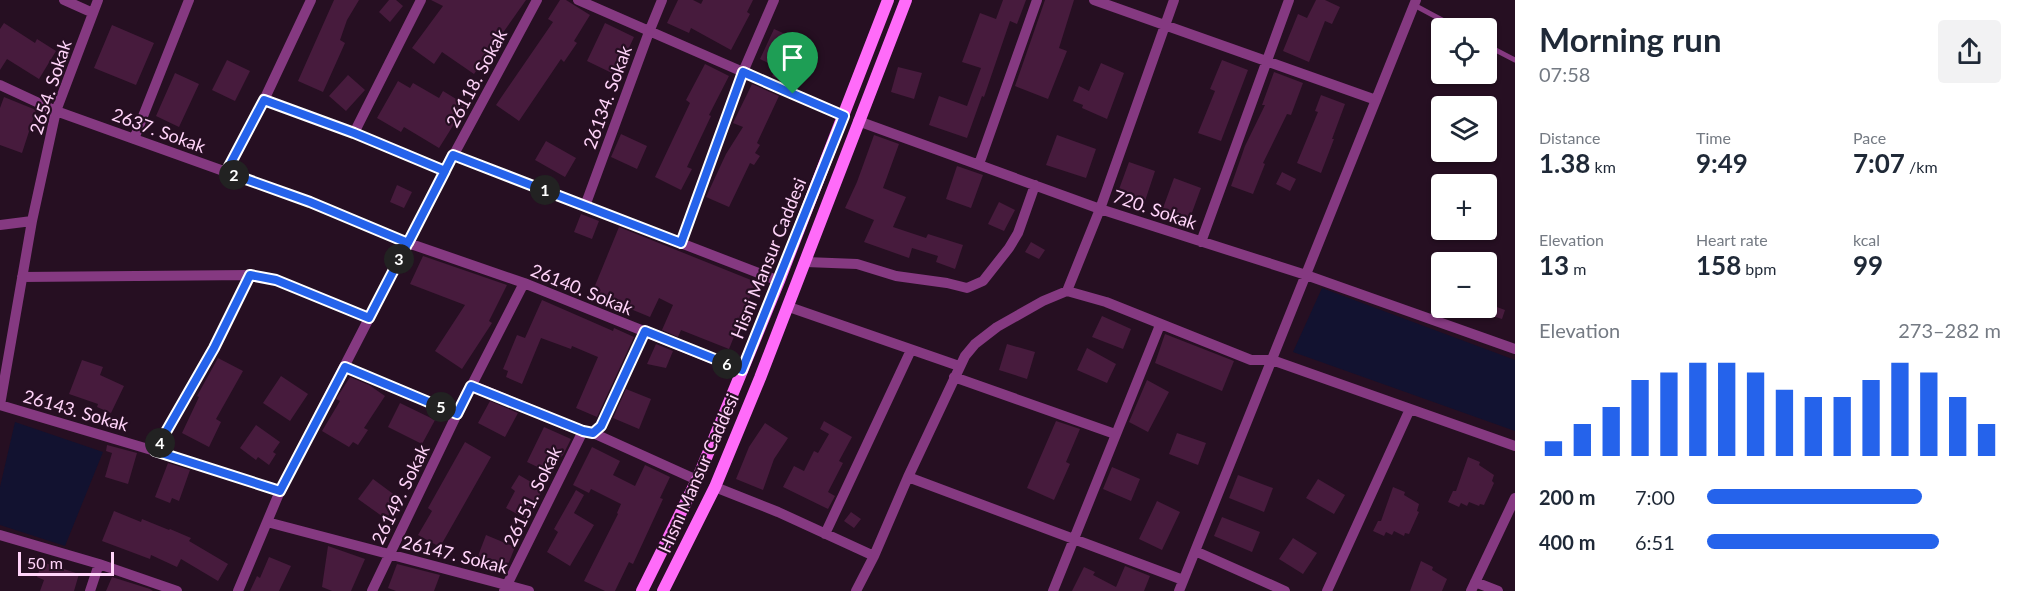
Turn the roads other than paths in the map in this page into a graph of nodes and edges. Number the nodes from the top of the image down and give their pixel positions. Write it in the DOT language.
graph roads {
  1 [pos="64,0"];
  2 [pos="98,0"];
  3 [pos="189,0"];
  4 [pos="421,0"];
  5 [pos="536,0"];
  6 [pos="578,0"];
  7 [pos="662,0"];
  8 [pos="774,0"];
  9 [pos="888,0"];
  10 [pos="906,0"];
  11 [pos="1037,0"];
  12 [pos="1094,0"];
  13 [pos="1174,0"];
  14 [pos="1289,0"];
  15 [pos="306,1"];
  16 [pos="1415,2"];
  17 [pos="93,13"];
  18 [pos="1441,18"];
  19 [pos="1166,24"];
  20 [pos="649,32"];
  21 [pos="1497,51"];
  22 [pos="1515,60"];
  23 [pos="1268,62"];
  24 [pos="743,72"];
  25 [pos="0,85"];
  26 [pos="264,100"];
  27 [pos="1376,100"];
  28 [pos="56,111"];
  29 [pos="844,116"];
  30 [pos="858,121"];
  31 [pos="354,133"];
  32 [pos="134,139"];
  33 [pos="453,155"];
  34 [pos="979,164"];
  35 [pos="445,171"];
  36 [pos="226,172"];
  37 [pos="1035,185"];
  38 [pos="585,206"];
  39 [pos="1100,209"];
  40 [pos="32,221"];
  41 [pos="0,225"];
  42 [pos="1201,242"];
  43 [pos="408,243"];
  44 [pos="681,243"];
  45 [pos="806,262"];
  46 [pos="250,275"];
  47 [pos="1306,275"];
  48 [pos="22,277"];
  49 [pos="779,281"];
  50 [pos="524,283"];
  51 [pos="1067,291"];
  52 [pos="789,307"];
  53 [pos="369,318"];
  54 [pos="1160,325"];
  55 [pos="645,331"];
  56 [pos="1515,349"];
  57 [pos="911,350"];
  58 [pos="1272,360"];
  59 [pos="959,366"];
  60 [pos="345,367"];
  61 [pos="742,370"];
  62 [pos="954,377"];
  63 [pos="471,386"];
  64 [pos="0,405"];
  65 [pos="1410,409"];
  66 [pos="457,414"];
  67 [pos="588,432"];
  68 [pos="1115,434"];
  69 [pos="1515,446"];
  70 [pos="155,451"];
  71 [pos="908,477"];
  72 [pos="697,480"];
  73 [pos="715,487"];
  74 [pos="280,491"];
  75 [pos="1515,498"];
  76 [pos="267,522"];
  77 [pos="825,534"];
  78 [pos="0,535"];
  79 [pos="1073,538"];
  80 [pos="1195,551"];
  81 [pos="389,554"];
  82 [pos="874,556"];
  83 [pos="99,564"];
  84 [pos="1181,586"];
  85 [pos="1473,586"];
  86 [pos="506,588"];
  87 [pos="90,591"];
  88 [pos="177,591"];
  89 [pos="238,591"];
  90 [pos="372,591"];
  91 [pos="530,591"];
  92 [pos="642,591"];
  93 [pos="663,591"];
  94 [pos="856,591"];
  95 [pos="1053,591"];
  96 [pos="1285,591"];
  97 [pos="1327,591"];
  98 [pos="1498,591"];
  1 -- 17 [label="street"];
  2 -- 17 [label="street, 2654. Sokak"];
  3 -- 32 [label="street"];
  4 -- 31 [label="street"];
  5 -- 33 [label="street, 26118. Sokak"];
  6 -- 20 [label="street"];
  7 -- 20 [label="street, 26134. Sokak"];
  8 -- 24 [label="street"];
  9 -- 29 [label="main road, Hisni Mansur Caddesi"];
  10 -- 30 [label="main road, Hısnı Mansur Caddesi"];
  11 -- 34 [label="street"];
  12 -- 19 [label="street"];
  13 -- 19 [label="street, 720. Sokak"];
  14 -- 23 [label="street"];
  15 -- 26 [label="street"];
  16 -- 18 [label="lane"];
  16 -- 27 [label="street"];
  17 -- 28 [label="street, 2654. Sokak"];
  19 -- 23 [label="street"];
  19 -- 39 [label="street, 720. Sokak"];
  20 -- 24 [label="street"];
  20 -- 38 [label="street, 26134. Sokak"];
  21 -- 22 [label="lane"];
  23 -- 27 [label="street"];
  23 -- 42 [label="street"];
  24 -- 29 [label="street"];
  24 -- 44 [label="street"];
  25 -- 28 [label="street, 2637. Sokak"];
  26 -- 31 [label="street"];
  26 -- 36 [label="street"];
  27 -- 47 [label="street"];
  28 -- 32 [label="street, 2637. Sokak"];
  28 -- 40 [label="street, 2654. Sokak"];
  29 -- 49 [label="main road, Hisni Mansur Caddesi"];
  30 -- 34 [label="street"];
  30 -- 45 [label="main road, Hısnı Mansur Caddesi"];
  31 -- 35 [label="street"];
  32 -- 36 [label="street, 2637. Sokak"];
  33 -- 35 [label="street, 26118. Sokak"];
  33 -- 38 [label="street"];
  34 -- 37 [label="street"];
  35 -- 43 [label="street, 26118. Sokak"];
  36 -- 43 [label="street, 2637. Sokak"];
  37 -- 39 [label="street"];
  37 -- 45 [label="street"];
  38 -- 44 [label="street"];
  39 -- 42 [label="street, 720. Sokak"];
  39 -- 51 [label="street"];
  40 -- 41 [label="street"];
  40 -- 48 [label="street, 2654. Sokak"];
  42 -- 47 [label="street, 720. Sokak"];
  43 -- 50 [label="street, 26140. Sokak"];
  43 -- 53 [label="street, 26118. Sokak"];
  44 -- 49 [label="street"];
  45 -- 52 [label="main road, Hısnı Mansur Caddesi"];
  46 -- 48 [label="street"];
  46 -- 53 [label="street"];
  46 -- 70 [label="street"];
  47 -- 56 [label="street, 720. Sokak"];
  47 -- 58 [label="street"];
  48 -- 64 [label="street, 2654. Sokak"];
  49 -- 61 [label="main road, Hisni Mansur Caddesi"];
  50 -- 55 [label="street, 26140. Sokak"];
  50 -- 63 [label="street, 26149. Sokak"];
  51 -- 54 [label="street"];
  51 -- 59 [label="street"];
  52 -- 57 [label="street"];
  52 -- 73 [label="main road, Hısnı Mansur Caddesi"];
  53 -- 60 [label="street, 26118. Sokak"];
  54 -- 58 [label="street"];
  54 -- 68 [label="street"];
  55 -- 61 [label="street, 26140. Sokak"];
  55 -- 67 [label="street, 26151. Sokak"];
  57 -- 59 [label="street"];
  57 -- 77 [label="street"];
  58 -- 65 [label="street"];
  58 -- 80 [label="street"];
  59 -- 62 [label="street"];
  60 -- 66 [label="street"];
  60 -- 74 [label="street, 26118. Sokak"];
  61 -- 72 [label="main road, Hisni Mansur Caddesi"];
  62 -- 68 [label="street"];
  62 -- 71 [label="street"];
  63 -- 66 [label="street, 26149. Sokak"];
  63 -- 67 [label="street"];
  64 -- 70 [label="street, 26143. Sokak"];
  65 -- 69 [label="street"];
  65 -- 97 [label="street"];
  66 -- 81 [label="street, 26149. Sokak"];
  67 -- 72 [label="street"];
  67 -- 86 [label="street, 26151. Sokak"];
  68 -- 79 [label="street"];
  70 -- 74 [label="street, 26143. Sokak"];
  71 -- 79 [label="street"];
  71 -- 82 [label="street"];
  72 -- 92 [label="main road, Hisni Mansur Caddesi"];
  73 -- 77 [label="street"];
  73 -- 93 [label="main road, Hısnı Mansur Caddesi"];
  74 -- 76 [label="street, 26118. Sokak"];
  75 -- 85 [label="street"];
  76 -- 81 [label="street, 26147. Sokak"];
  76 -- 89 [label="street, 26118. Sokak"];
  77 -- 82 [label="street"];
  78 -- 83 [label="street"];
  79 -- 84 [label="street"];
  79 -- 95 [label="street"];
  80 -- 84 [label="street"];
  80 -- 96 [label="street"];
  81 -- 86 [label="street, 26147. Sokak"];
  81 -- 90 [label="street, 26149. Sokak"];
  82 -- 94 [label="street"];
  83 -- 87 [label="street"];
  83 -- 88 [label="street"];
  85 -- 98 [label="street"];
  86 -- 91 [label="street, 26147. Sokak"];
}
